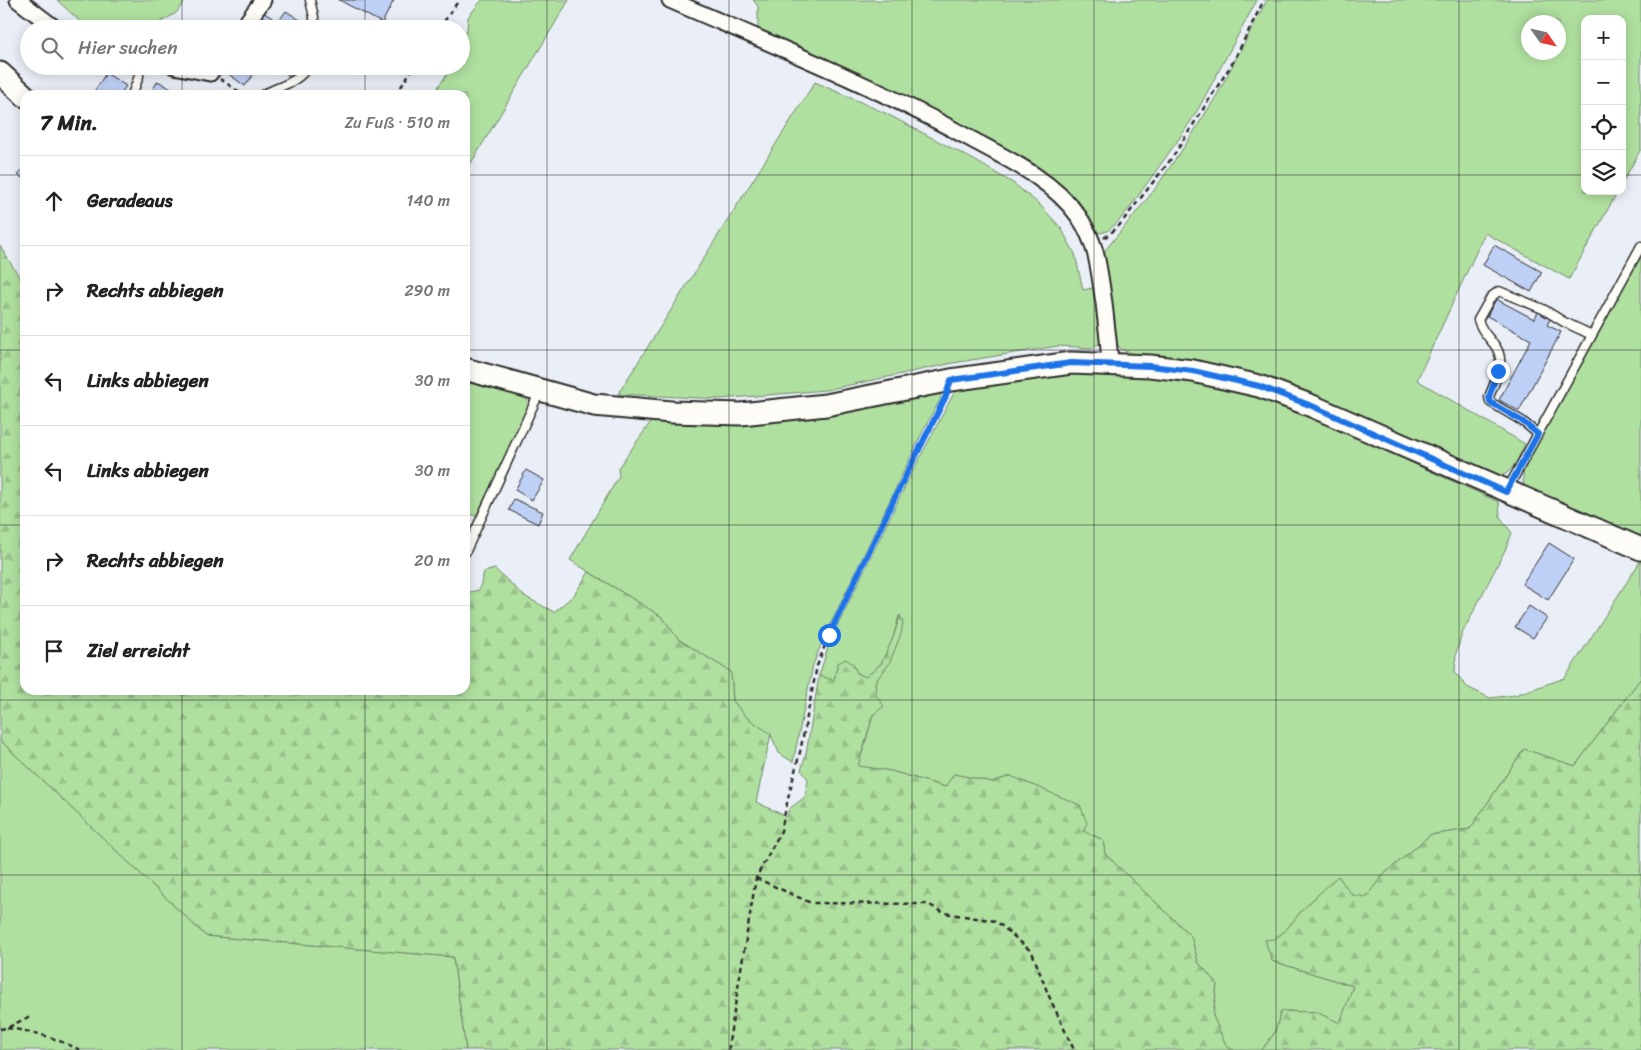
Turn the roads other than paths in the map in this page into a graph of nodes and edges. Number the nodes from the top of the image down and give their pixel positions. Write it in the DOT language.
graph roads {
  1 [pos="18,0"];
  2 [pos="263,0"];
  3 [pos="310,0"];
  4 [pos="670,0"];
  5 [pos="44,20"];
  6 [pos="249,20"];
  7 [pos="314,20"];
  8 [pos="0,73"];
  9 [pos="138,75"];
  10 [pos="301,75"];
  11 [pos="134,90"];
  12 [pos="272,90"];
  13 [pos="20,91"];
  14 [pos="1641,246"];
  15 [pos="1592,335"];
  16 [pos="1110,364"];
  17 [pos="470,370"];
  18 [pos="540,390"];
  19 [pos="1538,434"];
  20 [pos="1506,492"];
  21 [pos="470,542"];
  22 [pos="1641,549"];
  1 -- 5 [label="street"];
  2 -- 6 [label="street"];
  3 -- 7 [label="lane"];
  4 -- 16 [label="street"];
  8 -- 13 [label="main road"];
  9 -- 11 [label="lane"];
  10 -- 12 [label="lane"];
  14 -- 15 [label="lane"];
  15 -- 19 [label="lane"];
  15 -- 19 [label="lane"];
  16 -- 18 [label="main road"];
  16 -- 20 [label="main road"];
  17 -- 18 [label="main road"];
  18 -- 21 [label="lane"];
  19 -- 20 [label="lane"];
  20 -- 22 [label="main road"];
}
